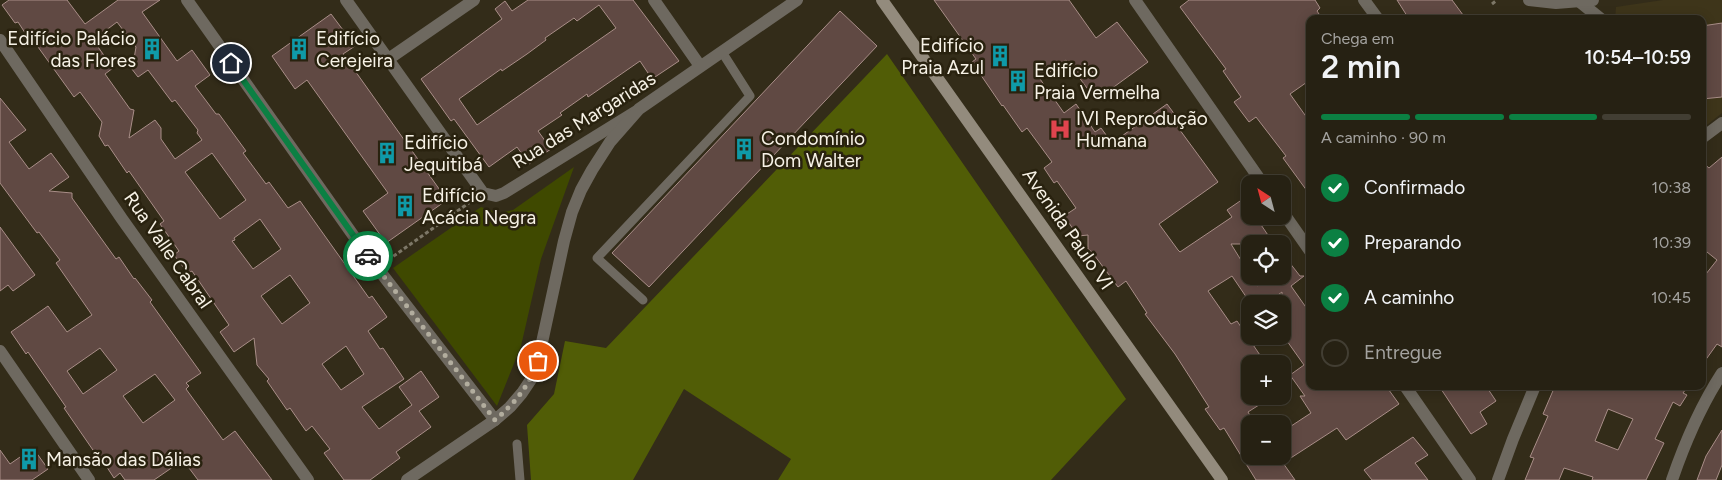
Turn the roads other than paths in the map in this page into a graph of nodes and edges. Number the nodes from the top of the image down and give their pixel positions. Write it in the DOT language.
graph roads {
  1 [pos="187,0"];
  2 [pos="346,0"];
  3 [pos="474,0"];
  4 [pos="654,0"];
  5 [pos="797,0"];
  6 [pos="882,0"];
  7 [pos="1364,0"];
  8 [pos="1530,0"];
  9 [pos="1586,1"];
  10 [pos="1133,2"];
  11 [pos="1375,15"];
  12 [pos="1597,15"];
  13 [pos="0,40"];
  14 [pos="722,52"];
  15 [pos="387,60"];
  16 [pos="700,66"];
  17 [pos="639,109"];
  18 [pos="1722,123"];
  19 [pos="1706,135"];
  20 [pos="1257,175"];
  21 [pos="1291,225"];
  22 [pos="1306,245"];
  23 [pos="643,300"];
  24 [pos="0,351"];
  25 [pos="1722,373"];
  26 [pos="1408,390"];
  27 [pos="1533,390"];
  28 [pos="495,420"];
  29 [pos="517,444"];
  30 [pos="89,480"];
  31 [pos="308,480"];
  32 [pos="407,480"];
  33 [pos="520,480"];
  34 [pos="1222,480"];
  35 [pos="1470,480"];
  36 [pos="1498,480"];
  37 [pos="1672,480"];
  1 -- 28 [label="street"];
  2 -- 15 [label="street"];
  3 -- 15 [label="street"];
  4 -- 16 [label="street"];
  5 -- 14 [label="street, Rua das Margaridas"];
  6 -- 34 [label="main road, Avenida Paulo VI"];
  7 -- 11 [label="street"];
  8 -- 9 [label="street"];
  9 -- 12 [label="street"];
  10 -- 20 [label="street"];
  13 -- 31 [label="street, Rua Valle Cabral"];
  14 -- 16 [label="street, Rua das Margaridas"];
  14 -- 23 [label="lane"];
  15 -- 17 [label="street, Rua das Margaridas"];
  16 -- 17 [label="street, Rua das Margaridas"];
  17 -- 28 [label="street"];
  18 -- 19 [label="street"];
  21 -- 22 [label="street"];
  24 -- 30 [label="street"];
  25 -- 37 [label="street"];
  26 -- 35 [label="street"];
  27 -- 36 [label="street"];
  28 -- 32 [label="street"];
  29 -- 33 [label="lane"];
}
